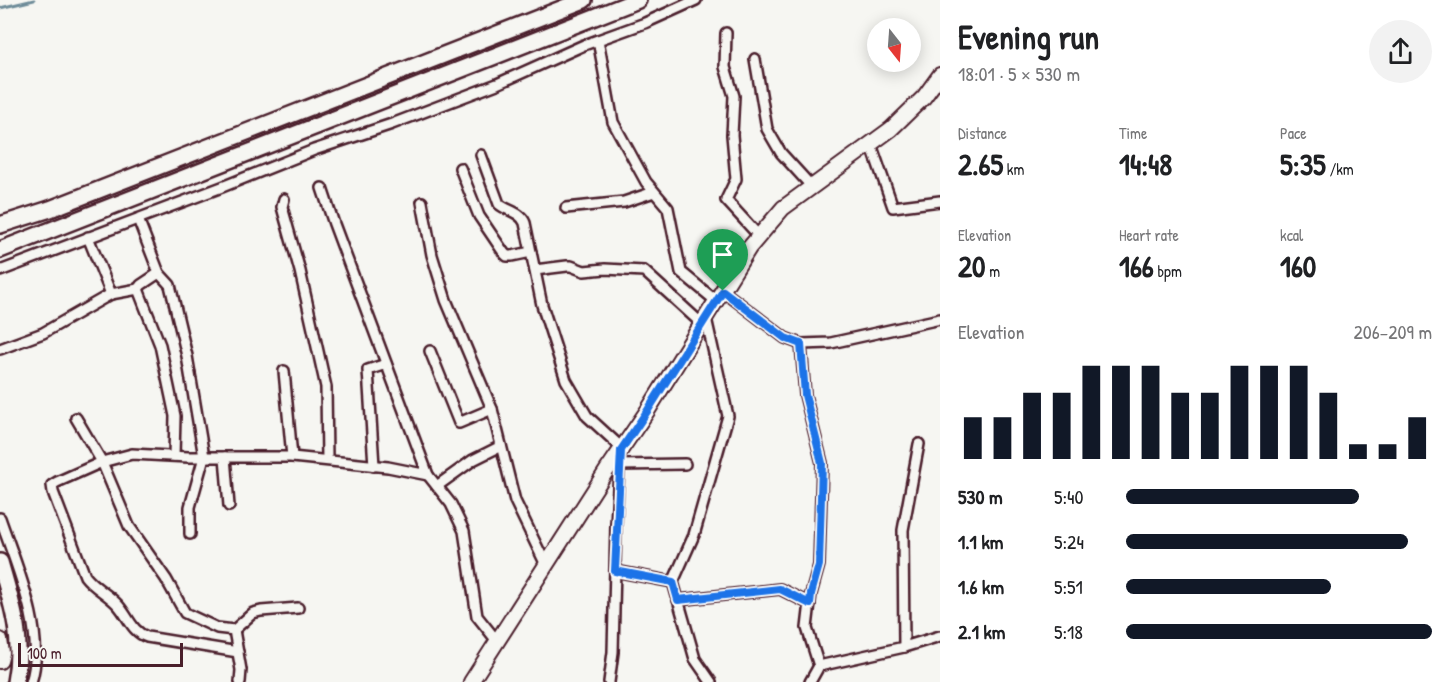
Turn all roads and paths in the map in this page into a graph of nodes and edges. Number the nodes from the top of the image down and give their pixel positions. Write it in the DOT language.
graph roads {
  1 [pos="584,0"];
  2 [pos="638,0"];
  3 [pos="696,0"];
  4 [pos="726,33"];
  5 [pos="598,40"];
  6 [pos="755,59"];
  7 [pos="940,75"];
  8 [pos="871,144"];
  9 [pos="481,155"];
  10 [pos="460,168"];
  11 [pos="812,187"];
  12 [pos="322,188"];
  13 [pos="654,192"];
  14 [pos="284,199"];
  15 [pos="940,201"];
  16 [pos="422,202"];
  17 [pos="567,208"];
  18 [pos="138,219"];
  19 [pos="0,225"];
  20 [pos="759,236"];
  21 [pos="88,237"];
  22 [pos="0,250"];
  23 [pos="531,252"];
  24 [pos="535,270"];
  25 [pos="0,271"];
  26 [pos="159,273"];
  27 [pos="138,289"];
  28 [pos="111,294"];
  29 [pos="719,296"];
  30 [pos="940,319"];
  31 [pos="704,321"];
  32 [pos="801,344"];
  33 [pos="0,349"];
  34 [pos="430,351"];
  35 [pos="386,364"];
  36 [pos="284,371"];
  37 [pos="492,409"];
  38 [pos="76,418"];
  39 [pos="918,444"];
  40 [pos="501,446"];
  41 [pos="621,449"];
  42 [pos="174,456"];
  43 [pos="204,457"];
  44 [pos="225,457"];
  45 [pos="292,457"];
  46 [pos="327,460"];
  47 [pos="102,462"];
  48 [pos="685,464"];
  49 [pos="620,465"];
  50 [pos="374,466"];
  51 [pos="428,475"];
  52 [pos="437,486"];
  53 [pos="229,506"];
  54 [pos="0,518"];
  55 [pos="190,534"];
  56 [pos="0,562"];
  57 [pos="546,565"];
  58 [pos="615,571"];
  59 [pos="673,582"];
  60 [pos="678,600"];
  61 [pos="810,604"];
  62 [pos="298,608"];
  63 [pos="234,630"];
  64 [pos="940,636"];
  65 [pos="0,640"];
  66 [pos="497,642"];
  67 [pos="904,647"];
  68 [pos="238,652"];
  69 [pos="0,661"];
  70 [pos="819,666"];
  71 [pos="15,682"];
  72 [pos="31,682"];
  73 [pos="240,682"];
  74 [pos="471,682"];
  75 [pos="609,682"];
  76 [pos="711,682"];
  77 [pos="810,682"];
  1 -- 19 [label="main road"];
  2 -- 22 [label="main road"];
  3 -- 5 [label="street"];
  4 -- 20 [label="street"];
  5 -- 13 [label="street"];
  5 -- 18 [label="street"];
  6 -- 11 [label="street"];
  7 -- 8 [label="main road"];
  8 -- 11 [label="main road"];
  8 -- 15 [label="street"];
  9 -- 23 [label="street"];
  10 -- 23 [label="street"];
  11 -- 20 [label="main road"];
  12 -- 35 [label="street"];
  13 -- 17 [label="street"];
  13 -- 29 [label="street"];
  14 -- 46 [label="street"];
  16 -- 37 [label="street"];
  18 -- 21 [label="street"];
  18 -- 26 [label="street"];
  20 -- 29 [label="main road"];
  21 -- 25 [label="street"];
  21 -- 28 [label="street"];
  23 -- 24 [label="street"];
  24 -- 31 [label="street"];
  24 -- 41 [label="street"];
  26 -- 27 [label="street"];
  26 -- 43 [label="street"];
  27 -- 28 [label="street"];
  27 -- 42 [label="street"];
  28 -- 33 [label="street"];
  29 -- 31 [label="main road"];
  29 -- 32 [label="street"];
  30 -- 32 [label="street"];
  31 -- 41 [label="main road"];
  31 -- 59 [label="street"];
  32 -- 61 [label="street"];
  34 -- 37 [label="street"];
  35 -- 50 [label="street"];
  35 -- 51 [label="street"];
  36 -- 45 [label="street"];
  37 -- 40 [label="street"];
  38 -- 47 [label="street"];
  39 -- 67 [label="street"];
  40 -- 52 [label="street"];
  40 -- 57 [label="street"];
  41 -- 49 [label="street"];
  41 -- 57 [label="main road"];
  42 -- 43 [label="street"];
  42 -- 47 [label="street"];
  43 -- 44 [label="street"];
  43 -- 55 [label="street"];
  44 -- 45 [label="street"];
  44 -- 53 [label="street"];
  45 -- 46 [label="street"];
  46 -- 50 [label="street"];
  47 -- 63 [label="street"];
  47 -- 68 [label="street"];
  48 -- 49 [label="street"];
  49 -- 58 [label="street"];
  50 -- 51 [label="street"];
  51 -- 52 [label="street"];
  52 -- 66 [label="street"];
  54 -- 72 [label="street"];
  56 -- 71 [label="main road"];
  57 -- 66 [label="main road"];
  58 -- 59 [label="street"];
  58 -- 75 [label="street"];
  59 -- 60 [label="street"];
  60 -- 61 [label="street"];
  60 -- 76 [label="street"];
  61 -- 70 [label="street"];
  62 -- 63 [label="street"];
  63 -- 68 [label="street"];
  64 -- 67 [label="street"];
  65 -- 69 [label="main road"];
  66 -- 74 [label="main road"];
  67 -- 70 [label="street"];
  68 -- 73 [label="street"];
  70 -- 77 [label="street"];
}
